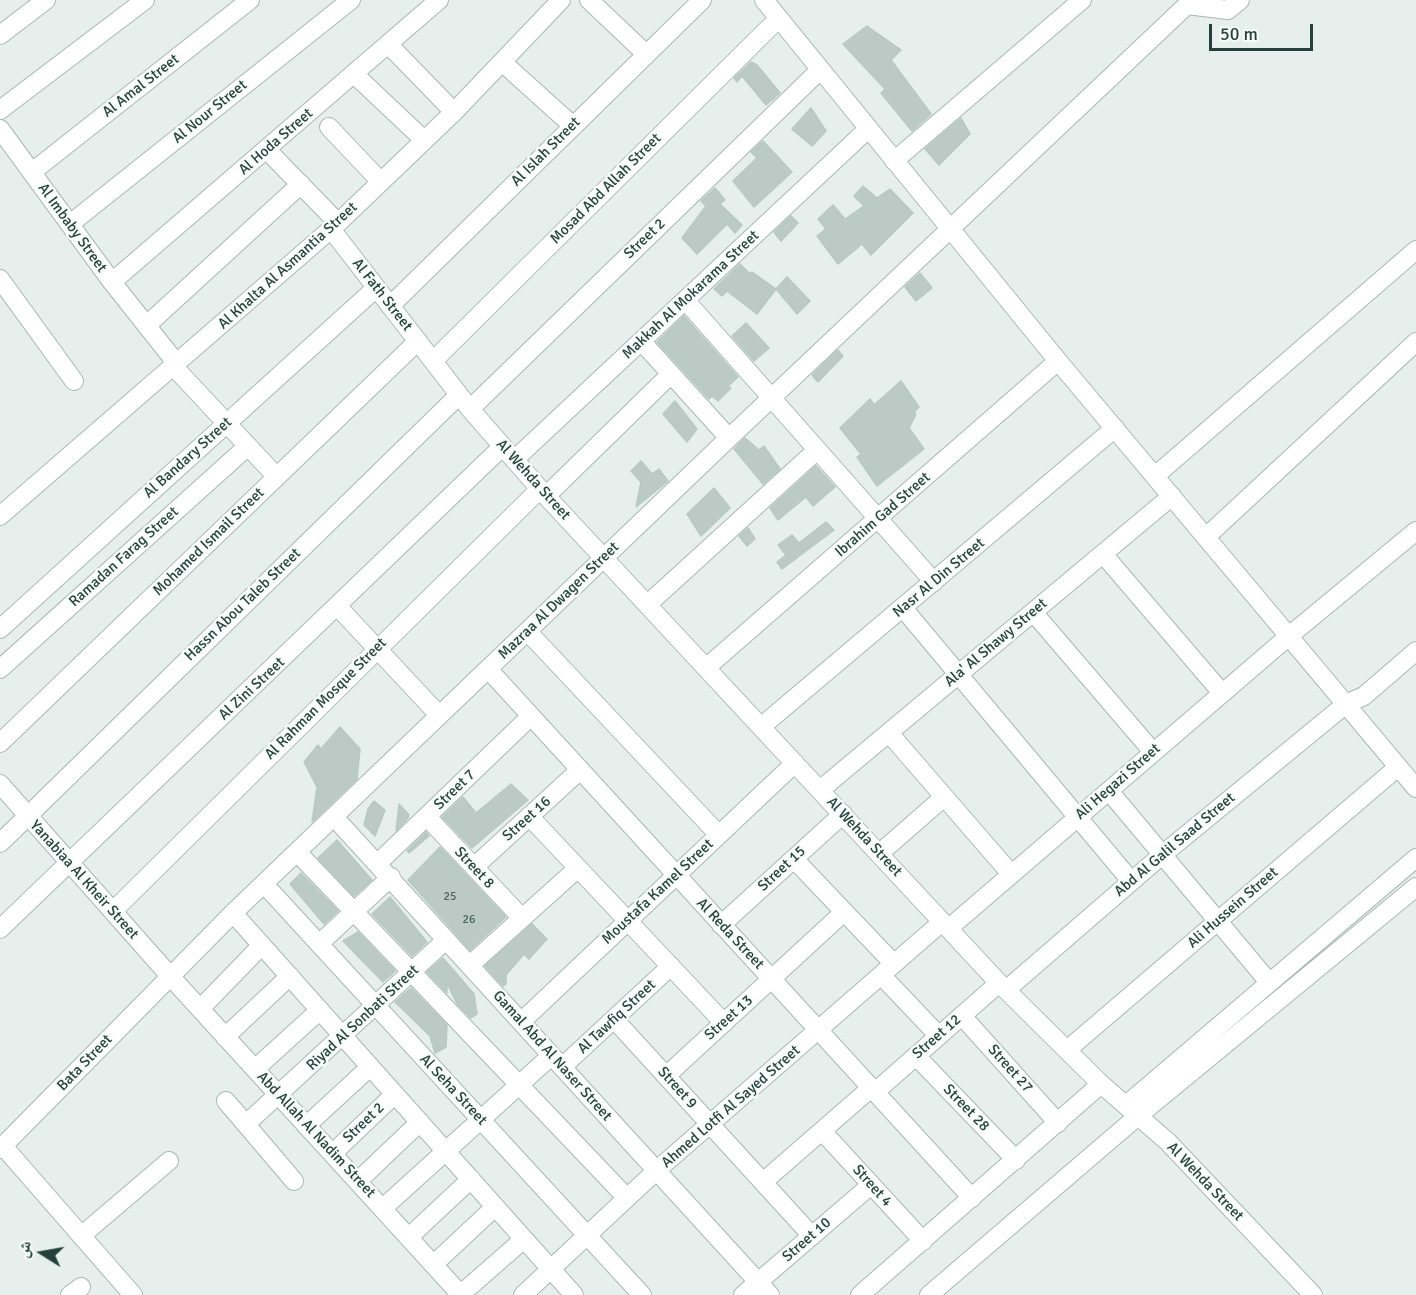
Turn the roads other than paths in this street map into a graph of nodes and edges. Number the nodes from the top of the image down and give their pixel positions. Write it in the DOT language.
graph roads {
  1 [pos="46,0"];
  2 [pos="145,0"];
  3 [pos="250,0"];
  4 [pos="351,0"];
  5 [pos="439,0"];
  6 [pos="561,0"];
  7 [pos="589,0"];
  8 [pos="702,0"];
  9 [pos="764,0"];
  10 [pos="1082,0"];
  11 [pos="1240,0"];
  12 [pos="779,18"];
  13 [pos="0,35"];
  14 [pos="388,44"];
  15 [pos="646,54"];
  16 [pos="502,62"];
  17 [pos="820,70"];
  18 [pos="354,74"];
  19 [pos="0,110"];
  20 [pos="454,112"];
  21 [pos="573,126"];
  22 [pos="329,127"];
  23 [pos="0,129"];
  24 [pos="868,129"];
  25 [pos="424,140"];
  26 [pos="267,150"];
  27 [pos="894,161"];
  28 [pos="32,172"];
  29 [pos="381,182"];
  30 [pos="301,184"];
  31 [pos="70,224"];
  32 [pos="334,226"];
  33 [pos="951,229"];
  34 [pos="1416,250"];
  35 [pos="0,279"];
  36 [pos="112,282"];
  37 [pos="376,288"];
  38 [pos="686,301"];
  39 [pos="390,306"];
  40 [pos="147,326"];
  41 [pos="417,341"];
  42 [pos="642,342"];
  43 [pos="1416,342"];
  44 [pos="433,361"];
  45 [pos="1058,361"];
  46 [pos="176,365"];
  47 [pos="671,374"];
  48 [pos="74,381"];
  49 [pos="772,398"];
  50 [pos="464,402"];
  51 [pos="226,423"];
  52 [pos="1115,428"];
  53 [pos="729,438"];
  54 [pos="248,446"];
  55 [pos="502,447"];
  56 [pos="818,450"];
  57 [pos="514,460"];
  58 [pos="276,476"];
  59 [pos="1155,476"];
  60 [pos="543,492"];
  61 [pos="1172,496"];
  62 [pos="0,516"];
  63 [pos="879,519"];
  64 [pos="1416,531"];
  65 [pos="1206,537"];
  66 [pos="1103,554"];
  67 [pos="604,557"];
  68 [pos="934,582"];
  69 [pos="648,604"];
  70 [pos="338,607"];
  71 [pos="903,608"];
  72 [pos="1033,612"];
  73 [pos="0,629"];
  74 [pos="528,632"];
  75 [pos="1288,636"];
  76 [pos="377,649"];
  77 [pos="1416,651"];
  78 [pos="707,667"];
  79 [pos="0,669"];
  80 [pos="489,669"];
  81 [pos="959,675"];
  82 [pos="1222,693"];
  83 [pos="1346,704"];
  84 [pos="439,715"];
  85 [pos="531,716"];
  86 [pos="762,726"];
  87 [pos="888,733"];
  88 [pos="0,743"];
  89 [pos="1153,752"];
  90 [pos="795,763"];
  91 [pos="1398,767"];
  92 [pos="580,770"];
  93 [pos="0,784"];
  94 [pos="1416,788"];
  95 [pos="820,790"];
  96 [pos="1108,791"];
  97 [pos="944,797"];
  98 [pos="843,814"];
  99 [pos="27,816"];
  100 [pos="529,816"];
  101 [pos="334,817"];
  102 [pos="427,817"];
  103 [pos="1078,817"];
  104 [pos="719,835"];
  105 [pos="0,843"];
  106 [pos="297,852"];
  107 [pos="880,854"];
  108 [pos="1162,855"];
  109 [pos="1416,858"];
  110 [pos="794,859"];
  111 [pos="68,862"];
  112 [pos="378,863"];
  113 [pos="474,867"];
  114 [pos="578,868"];
  115 [pos="1011,874"];
  116 [pos="676,875"];
  117 [pos="391,877"];
  118 [pos="1131,881"];
  119 [pos="264,884"];
  120 [pos="1416,886"];
  121 [pos="113,911"];
  122 [pos="354,912"];
  123 [pos="844,912"];
  124 [pos="233,913"];
  125 [pos="522,918"];
  126 [pos="628,921"];
  127 [pos="1217,922"];
  128 [pos="721,925"];
  129 [pos="945,925"];
  130 [pos="0,929"];
  131 [pos="446,940"];
  132 [pos="319,944"];
  133 [pos="262,945"];
  134 [pos="470,965"];
  135 [pos="671,966"];
  136 [pos="888,970"];
  137 [pos="411,972"];
  138 [pos="170,976"];
  139 [pos="290,976"];
  140 [pos="772,979"];
  141 [pos="1268,981"];
  142 [pos="1003,986"];
  143 [pos="376,1006"];
  144 [pos="200,1010"];
  145 [pos="320,1010"];
  146 [pos="962,1016"];
  147 [pos="614,1019"];
  148 [pos="521,1022"];
  149 [pos="724,1023"];
  150 [pos="819,1032"];
  151 [pos="343,1036"];
  152 [pos="939,1036"];
  153 [pos="225,1037"];
  154 [pos="1067,1050"];
  155 [pos="916,1056"];
  156 [pos="557,1061"];
  157 [pos="370,1067"];
  158 [pos="255,1069"];
  159 [pos="666,1076"];
  160 [pos="1101,1084"];
  161 [pos="519,1085"];
  162 [pos="873,1090"];
  163 [pos="394,1094"];
  164 [pos="279,1096"];
  165 [pos="226,1101"];
  166 [pos="1132,1110"];
  167 [pos="481,1120"];
  168 [pos="420,1122"];
  169 [pos="1058,1123"];
  170 [pos="246,1124"];
  171 [pos="711,1125"];
  172 [pos="306,1126"];
  173 [pos="822,1131"];
  174 [pos="2,1148"];
  175 [pos="446,1151"];
  176 [pos="333,1153"];
  177 [pos="1016,1160"];
  178 [pos="169,1161"];
  179 [pos="657,1170"];
  180 [pos="471,1179"];
  181 [pos="294,1181"];
  182 [pos="358,1181"];
  183 [pos="763,1182"];
  184 [pos="871,1185"];
  185 [pos="627,1198"];
  186 [pos="972,1198"];
  187 [pos="495,1207"];
  188 [pos="383,1208"];
  189 [pos="81,1236"];
  190 [pos="587,1236"];
  191 [pos="812,1236"];
  192 [pos="409,1238"];
  193 [pos="524,1239"];
  194 [pos="923,1241"];
  195 [pos="434,1264"];
  196 [pos="551,1269"];
  197 [pos="764,1288"];
  198 [pos="456,1293"];
  199 [pos="133,1295"];
  200 [pos="523,1295"];
  201 [pos="574,1295"];
  202 [pos="642,1295"];
  203 [pos="743,1295"];
  204 [pos="860,1295"];
  205 [pos="929,1295"];
  206 [pos="1313,1295"];
  1 -- 13 [label="street"];
  2 -- 19 [label="street"];
  3 -- 28 [label="street, Al Amal Street"];
  4 -- 31 [label="street, Al Nour Street"];
  5 -- 14 [label="street, Al Hoda Street"];
  6 -- 16 [label="street, Al Khalta Al Asmantia Street"];
  7 -- 15 [label="street"];
  8 -- 15 [label="street, Al Islah Street"];
  9 -- 12 [label="street"];
  10 -- 27 [label="street"];
  11 -- 33 [label="street, Mazraa Al Dwagen Street"];
  12 -- 17 [label="street"];
  12 -- 44 [label="street, Mosad Abd Allah Street"];
  14 -- 18 [label="street, Al Hoda Street"];
  14 -- 20 [label="street"];
  15 -- 21 [label="street, Al Islah Street"];
  16 -- 20 [label="street, Al Khalta Al Asmantia Street"];
  16 -- 21 [label="street"];
  17 -- 24 [label="street"];
  17 -- 50 [label="street, Street 2"];
  18 -- 25 [label="street"];
  18 -- 26 [label="street, Al Hoda Street"];
  20 -- 25 [label="street, Al Khalta Al Asmantia Street"];
  21 -- 39 [label="street, Al Islah Street"];
  22 -- 29 [label="street"];
  23 -- 28 [label="street, Al Imbaby Street"];
  24 -- 27 [label="street"];
  24 -- 38 [label="street, Makkah Al Mokarama Street"];
  25 -- 29 [label="street, Al Khalta Al Asmantia Street"];
  26 -- 30 [label="street, Al Fath Street"];
  26 -- 36 [label="street, Al Hoda Street"];
  27 -- 33 [label="street"];
  28 -- 31 [label="street, Al Imbaby Street"];
  29 -- 32 [label="street, Al Khalta Al Asmantia Street"];
  30 -- 32 [label="street, Al Fath Street"];
  30 -- 40 [label="street"];
  31 -- 36 [label="street, Al Imbaby Street"];
  32 -- 37 [label="street, Al Fath Street"];
  32 -- 46 [label="street, Al Khalta Al Asmantia Street"];
  33 -- 45 [label="street"];
  33 -- 49 [label="street, Mazraa Al Dwagen Street"];
  34 -- 59 [label="street"];
  35 -- 48 [label="street"];
  36 -- 40 [label="street, Al Imbaby Street"];
  37 -- 39 [label="street, Al Fath Street"];
  37 -- 51 [label="street, Al Bandary Street"];
  38 -- 42 [label="street, Makkah Al Mokarama Street"];
  38 -- 49 [label="street"];
  39 -- 41 [label="street, Al Fath Street"];
  40 -- 46 [label="street, Al Imbaby Street"];
  41 -- 44 [label="street, Al Fath Street"];
  41 -- 58 [label="street, Mohamed Ismail Street"];
  42 -- 47 [label="street"];
  42 -- 57 [label="street, Makkah Al Mokarama Street"];
  43 -- 65 [label="street"];
  44 -- 50 [label="street, Al Wehda Street"];
  45 -- 52 [label="street"];
  45 -- 63 [label="street, Ibrahim Gad Street"];
  46 -- 51 [label="street, Al Imbaby Street"];
  46 -- 62 [label="street, Al Khalta Al Asmantia Street"];
  47 -- 53 [label="street"];
  47 -- 60 [label="street, Al Rahman Mosque Street"];
  49 -- 53 [label="street, Mazraa Al Dwagen Street"];
  49 -- 56 [label="street"];
  50 -- 55 [label="street, Al Wehda Street"];
  50 -- 99 [label="street, Hassn Abou Taleb Street"];
  51 -- 54 [label="street, Al Imbaby Street"];
  51 -- 73 [label="street, Al Bandary Street"];
  52 -- 59 [label="street"];
  52 -- 68 [label="street, Nasr Al Din Street"];
  53 -- 67 [label="street, Mazraa Al Dwagen Street"];
  54 -- 58 [label="street, Al Imbaby Street"];
  54 -- 79 [label="street, Ramadan Farag Street"];
  55 -- 57 [label="street, Al Wehda Street"];
  55 -- 70 [label="street, Al Zini Street"];
  56 -- 63 [label="street"];
  56 -- 69 [label="street"];
  57 -- 60 [label="street, Al Wehda Street"];
  58 -- 88 [label="street, Mohamed Ismail Street"];
  59 -- 61 [label="street"];
  60 -- 67 [label="street, Al Wehda Street"];
  60 -- 76 [label="street, Al Rahman Mosque Street"];
  61 -- 65 [label="street"];
  61 -- 66 [label="street, Ala' Al Shawy Street"];
  63 -- 68 [label="street"];
  63 -- 78 [label="street, Ibrahim Gad Street"];
  64 -- 75 [label="street, Ali Hegazi Street"];
  65 -- 75 [label="street"];
  66 -- 72 [label="street, Ala' Al Shawy Street"];
  66 -- 82 [label="street"];
  67 -- 69 [label="street, Al Wehda Street"];
  67 -- 74 [label="street, Mazraa Al Dwagen Street"];
  68 -- 71 [label="street, Nasr Al Din Street"];
  69 -- 78 [label="street, Al Wehda Street"];
  70 -- 76 [label="street"];
  70 -- 111 [label="street, Al Zini Street"];
  71 -- 81 [label="street"];
  71 -- 86 [label="street, Nasr Al Din Street"];
  72 -- 81 [label="street, Ala' Al Shawy Street"];
  72 -- 89 [label="street"];
  74 -- 80 [label="street, Mazraa Al Dwagen Street"];
  74 -- 104 [label="street"];
  75 -- 82 [label="street, Ali Hegazi Street"];
  75 -- 83 [label="street"];
  76 -- 84 [label="street"];
  76 -- 121 [label="street, Al Rahman Mosque Street"];
  77 -- 83 [label="street, Abd Al Galil Saad Street"];
  78 -- 86 [label="street, Al Wehda Street"];
  80 -- 84 [label="street, Mazraa Al Dwagen Street"];
  80 -- 85 [label="street, Al Reda Street"];
  81 -- 87 [label="street, Ala' Al Shawy Street"];
  81 -- 103 [label="street"];
  82 -- 89 [label="street, Ali Hegazi Street"];
  83 -- 91 [label="street"];
  83 -- 108 [label="street, Abd Al Galil Saad Street"];
  84 -- 101 [label="street, Mazraa Al Dwagen Street"];
  85 -- 92 [label="street, Al Reda Street"];
  85 -- 102 [label="street, Street 7"];
  86 -- 90 [label="street, Al Wehda Street"];
  87 -- 95 [label="street, Ala' Al Shawy Street"];
  87 -- 97 [label="street"];
  89 -- 96 [label="street, Ali Hegazi Street"];
  90 -- 95 [label="street, Al Wehda Street"];
  90 -- 104 [label="street, Moustafa Kamel Street"];
  91 -- 94 [label="street"];
  91 -- 127 [label="street, Ali Hussein Street"];
  92 -- 100 [label="street, Street 16"];
  92 -- 116 [label="street, Al Reda Street"];
  93 -- 99 [label="street, Yanabiaa Al Kheir Street"];
  95 -- 98 [label="street, Al Wehda Street"];
  96 -- 103 [label="street, Ali Hegazi Street"];
  96 -- 108 [label="street"];
  97 -- 107 [label="street"];
  97 -- 115 [label="street"];
  98 -- 107 [label="street, Al Wehda Street"];
  98 -- 110 [label="street, Street 15"];
  99 -- 105 [label="street, Hassn Abou Taleb Street"];
  99 -- 111 [label="street, Yanabiaa Al Kheir Street"];
  100 -- 113 [label="street, Street 16"];
  100 -- 114 [label="street"];
  101 -- 106 [label="street, Mazraa Al Dwagen Street"];
  101 -- 112 [label="street, Gamal Abd Al Naser Street"];
  102 -- 112 [label="street, Street 7"];
  102 -- 113 [label="street, Street 8"];
  103 -- 115 [label="street, Ali Hegazi Street"];
  103 -- 118 [label="street"];
  104 -- 116 [label="street, Moustafa Kamel Street"];
  106 -- 119 [label="street, Mazraa Al Dwagen Street"];
  106 -- 122 [label="street"];
  107 -- 129 [label="street, Al Wehda Street"];
  108 -- 118 [label="street, Abd Al Galil Saad Street"];
  108 -- 127 [label="street"];
  109 -- 141 [label="street"];
  110 -- 123 [label="street"];
  110 -- 128 [label="street, Street 15"];
  111 -- 121 [label="street, Yanabiaa Al Kheir Street"];
  111 -- 130 [label="street, Al Zini Street"];
  112 -- 117 [label="street, Gamal Abd Al Naser Street"];
  113 -- 125 [label="street, Street 8"];
  114 -- 125 [label="street"];
  114 -- 126 [label="street"];
  115 -- 129 [label="street, Ali Hegazi Street"];
  116 -- 126 [label="street, Moustafa Kamel Street"];
  116 -- 128 [label="street, Al Reda Street"];
  117 -- 122 [label="street"];
  117 -- 131 [label="street, Gamal Abd Al Naser Street"];
  118 -- 142 [label="street, Abd Al Galil Saad Street"];
  119 -- 124 [label="street, Mazraa Al Dwagen Street"];
  119 -- 132 [label="street, Al Seha Street"];
  120 -- 166 [label="street"];
  121 -- 138 [label="street, Yanabiaa Al Kheir Street"];
  122 -- 132 [label="street"];
  122 -- 137 [label="street"];
  123 -- 136 [label="street"];
  123 -- 140 [label="street, Street 13"];
  124 -- 133 [label="street"];
  124 -- 138 [label="street, Mazraa Al Dwagen Street"];
  125 -- 134 [label="street"];
  126 -- 135 [label="street"];
  126 -- 148 [label="street, Moustafa Kamel Street"];
  127 -- 141 [label="street"];
  127 -- 154 [label="street, Ali Hussein Street"];
  128 -- 140 [label="street, Al Reda Street"];
  129 -- 136 [label="street, Ahmed Lotfi Al Sayed Street"];
  129 -- 142 [label="street, Al Wehda Street"];
  131 -- 134 [label="street, Gamal Abd Al Naser Street"];
  131 -- 137 [label="street, Riyad Al Sonbati Street"];
  132 -- 143 [label="street, Al Seha Street"];
  133 -- 139 [label="street"];
  133 -- 144 [label="street"];
  134 -- 148 [label="street, Gamal Abd Al Naser Street"];
  135 -- 147 [label="street, Al Tawfiq Street"];
  135 -- 149 [label="street"];
  136 -- 150 [label="street, Ahmed Lotfi Al Sayed Street"];
  136 -- 152 [label="street"];
  137 -- 143 [label="street, Riyad Al Sonbati Street"];
  137 -- 161 [label="street"];
  138 -- 144 [label="street, Abd Allah Al Nadim Street"];
  138 -- 174 [label="street, Bata Street"];
  139 -- 145 [label="street"];
  139 -- 153 [label="street"];
  140 -- 149 [label="street, Street 13"];
  140 -- 150 [label="street, Al Reda Street"];
  141 -- 166 [label="street"];
  142 -- 146 [label="street, Street 12"];
  142 -- 154 [label="street, Al Wehda Street"];
  143 -- 151 [label="street, Riyad Al Sonbati Street"];
  143 -- 167 [label="street, Al Seha Street"];
  144 -- 153 [label="street, Abd Allah Al Nadim Street"];
  145 -- 151 [label="street"];
  145 -- 158 [label="street"];
  146 -- 152 [label="street, Street 12"];
  146 -- 169 [label="street, Street 27"];
  147 -- 156 [label="street, Al Tawfiq Street"];
  147 -- 159 [label="street, Street 9"];
  148 -- 156 [label="street, Gamal Abd Al Naser Street"];
  149 -- 159 [label="street, Street 13"];
  150 -- 162 [label="street, Al Reda Street"];
  150 -- 171 [label="street, Ahmed Lotfi Al Sayed Street"];
  151 -- 157 [label="street"];
  151 -- 164 [label="street, Riyad Al Sonbati Street"];
  152 -- 155 [label="street, Street 12"];
  153 -- 158 [label="street, Abd Allah Al Nadim Street"];
  154 -- 160 [label="street, Al Wehda Street"];
  155 -- 162 [label="street, Street 12"];
  155 -- 177 [label="street, Street 28"];
  156 -- 161 [label="street, Al Tawfiq Street"];
  156 -- 179 [label="street, Gamal Abd Al Naser Street"];
  157 -- 163 [label="street"];
  157 -- 172 [label="street"];
  158 -- 164 [label="street, Abd Allah Al Nadim Street"];
  159 -- 171 [label="street, Street 9"];
  160 -- 166 [label="street, Al Wehda Street"];
  160 -- 169 [label="street"];
  161 -- 167 [label="street, Al Tawfiq Street"];
  161 -- 185 [label="street"];
  162 -- 173 [label="street, Street 12"];
  162 -- 186 [label="street, Al Reda Street"];
  163 -- 168 [label="street"];
  163 -- 176 [label="street, Street 2"];
  164 -- 170 [label="street, Riyad Al Sonbati Street"];
  164 -- 172 [label="street, Abd Allah Al Nadim Street"];
  165 -- 170 [label="street"];
  166 -- 205 [label="street"];
  166 -- 206 [label="street, Al Wehda Street"];
  167 -- 175 [label="street, Al Tawfiq Street"];
  167 -- 190 [label="street, Al Seha Street"];
  168 -- 175 [label="street"];
  168 -- 182 [label="street"];
  169 -- 177 [label="street"];
  170 -- 181 [label="street"];
  171 -- 179 [label="street, Ahmed Lotfi Al Sayed Street"];
  171 -- 183 [label="street, Street 9"];
  172 -- 176 [label="street, Abd Allah Al Nadim Street"];
  173 -- 183 [label="street, Street 12"];
  173 -- 184 [label="street, Street 4"];
  174 -- 189 [label="street"];
  175 -- 180 [label="street"];
  175 -- 188 [label="street, Al Tawfiq Street"];
  176 -- 182 [label="street, Abd Allah Al Nadim Street"];
  177 -- 186 [label="street"];
  178 -- 189 [label="street"];
  179 -- 185 [label="street, Ahmed Lotfi Al Sayed Street"];
  179 -- 197 [label="street, Gamal Abd Al Naser Street"];
  180 -- 187 [label="street"];
  180 -- 192 [label="street"];
  182 -- 188 [label="street, Abd Allah Al Nadim Street"];
  183 -- 191 [label="street, Street 9"];
  184 -- 191 [label="street, Street 10"];
  184 -- 194 [label="street, Street 4"];
  185 -- 190 [label="street, Ahmed Lotfi Al Sayed Street"];
  186 -- 194 [label="street"];
  187 -- 193 [label="street"];
  187 -- 195 [label="street"];
  188 -- 192 [label="street, Abd Allah Al Nadim Street"];
  189 -- 199 [label="street"];
  190 -- 196 [label="street, Ahmed Lotfi Al Sayed Street"];
  190 -- 202 [label="street, Al Seha Street"];
  191 -- 197 [label="street, Street 10"];
  192 -- 195 [label="street, Abd Allah Al Nadim Street"];
  193 -- 196 [label="street"];
  193 -- 198 [label="street"];
  194 -- 204 [label="street"];
  195 -- 198 [label="street, Abd Allah Al Nadim Street"];
  196 -- 200 [label="street, Ahmed Lotfi Al Sayed Street"];
  196 -- 201 [label="street"];
  197 -- 203 [label="street, Street 10"];
}
